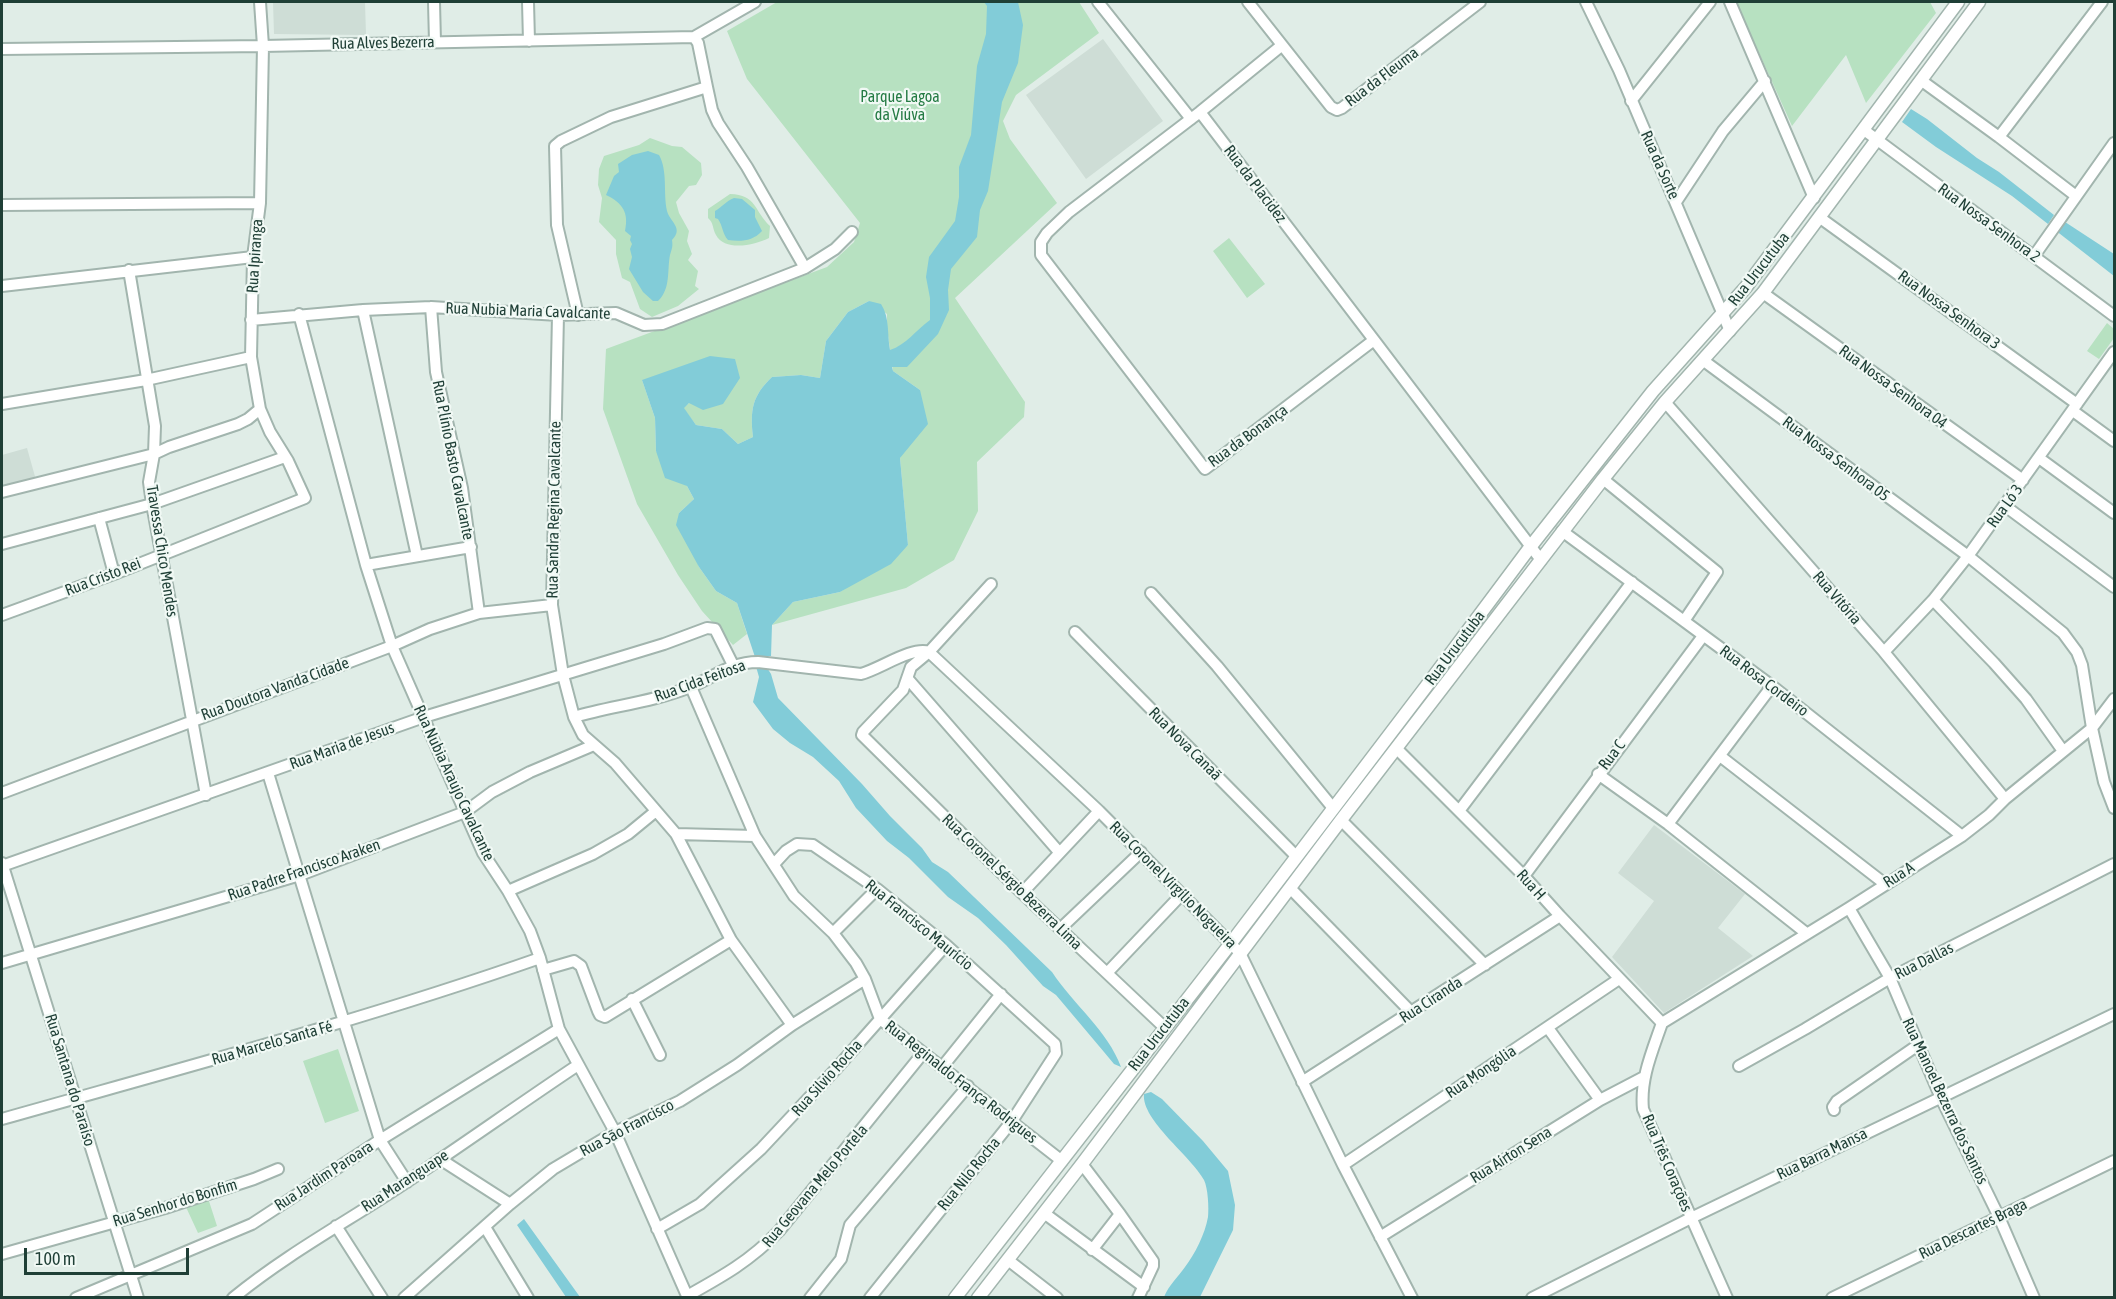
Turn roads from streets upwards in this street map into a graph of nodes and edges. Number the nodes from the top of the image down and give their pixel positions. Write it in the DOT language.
graph roads {
  1 [pos="260,2"];
  2 [pos="434,2"];
  3 [pos="528,2"];
  4 [pos="755,2"];
  5 [pos="1098,2"];
  6 [pos="1248,2"];
  7 [pos="1480,2"];
  8 [pos="1710,2"];
  9 [pos="1730,2"];
  10 [pos="1958,2"];
  11 [pos="1979,2"];
  12 [pos="2102,2"];
  13 [pos="1588,3"];
  14 [pos="694,37"];
  15 [pos="529,41"];
  16 [pos="435,42"];
  17 [pos="263,46"];
  18 [pos="1281,46"];
  19 [pos="2,49"];
  20 [pos="1765,81"];
  21 [pos="1922,81"];
  22 [pos="706,87"];
  23 [pos="1631,101"];
  24 [pos="1200,112"];
  25 [pos="1191,119"];
  26 [pos="1864,130"];
  27 [pos="1999,137"];
  28 [pos="1877,140"];
  29 [pos="2115,143"];
  30 [pos="2076,196"];
  31 [pos="1814,198"];
  32 [pos="1676,202"];
  33 [pos="260,203"];
  34 [pos="2,205"];
  35 [pos="1819,217"];
  36 [pos="852,232"];
  37 [pos="2034,256"];
  38 [pos="252,257"];
  39 [pos="805,268"];
  40 [pos="129,270"];
  41 [pos="2,286"];
  42 [pos="1763,293"];
  43 [pos="431,307"];
  44 [pos="363,310"];
  45 [pos="299,314"];
  46 [pos="1723,314"];
  47 [pos="558,315"];
  48 [pos="578,315"];
  49 [pos="2115,316"];
  50 [pos="251,320"];
  51 [pos="1730,330"];
  52 [pos="1374,340"];
  53 [pos="2115,351"];
  54 [pos="251,357"];
  55 [pos="1704,361"];
  56 [pos="2110,366"];
  57 [pos="146,380"];
  58 [pos="1665,402"];
  59 [pos="2,404"];
  60 [pos="2075,408"];
  61 [pos="260,409"];
  62 [pos="2115,441"];
  63 [pos="154,454"];
  64 [pos="285,457"];
  65 [pos="2039,458"];
  66 [pos="1603,479"];
  67 [pos="2023,480"];
  68 [pos="2,492"];
  69 [pos="305,498"];
  70 [pos="152,504"];
  71 [pos="2005,506"];
  72 [pos="2115,513"];
  73 [pos="99,518"];
  74 [pos="1562,531"];
  75 [pos="2,544"];
  76 [pos="1531,546"];
  77 [pos="471,547"];
  78 [pos="162,554"];
  79 [pos="417,556"];
  80 [pos="1968,556"];
  81 [pos="1541,560"];
  82 [pos="366,565"];
  83 [pos="114,574"];
  84 [pos="1632,582"];
  85 [pos="991,584"];
  86 [pos="2115,587"];
  87 [pos="1151,593"];
  88 [pos="1933,600"];
  89 [pos="552,605"];
  90 [pos="479,613"];
  91 [pos="2,615"];
  92 [pos="1684,621"];
  93 [pos="1074,632"];
  94 [pos="1703,636"];
  95 [pos="392,646"];
  96 [pos="929,652"];
  97 [pos="1884,652"];
  98 [pos="733,665"];
  99 [pos="1442,666"];
  100 [pos="563,675"];
  101 [pos="1453,675"];
  102 [pos="908,679"];
  103 [pos="1772,686"];
  104 [pos="691,687"];
  105 [pos="1425,688"];
  106 [pos="1437,697"];
  107 [pos="2115,699"];
  108 [pos="424,717"];
  109 [pos="574,717"];
  110 [pos="191,720"];
  111 [pos="2092,728"];
  112 [pos="594,745"];
  113 [pos="1397,749"];
  114 [pos="2063,751"];
  115 [pos="1720,756"];
  116 [pos="268,773"];
  117 [pos="1598,774"];
  118 [pos="2,793"];
  119 [pos="206,795"];
  120 [pos="2005,799"];
  121 [pos="1333,808"];
  122 [pos="2115,808"];
  123 [pos="656,810"];
  124 [pos="1099,811"];
  125 [pos="1459,811"];
  126 [pos="465,812"];
  127 [pos="1341,820"];
  128 [pos="1668,824"];
  129 [pos="676,834"];
  130 [pos="755,836"];
  131 [pos="1962,836"];
  132 [pos="1059,852"];
  133 [pos="1141,852"];
  134 [pos="1296,856"];
  135 [pos="774,864"];
  136 [pos="2115,864"];
  137 [pos="2,865"];
  138 [pos="300,875"];
  139 [pos="1524,876"];
  140 [pos="1885,884"];
  141 [pos="877,889"];
  142 [pos="1291,889"];
  143 [pos="508,891"];
  144 [pos="1022,893"];
  145 [pos="1182,894"];
  146 [pos="1849,908"];
  147 [pos="1560,916"];
  148 [pos="1060,929"];
  149 [pos="833,933"];
  150 [pos="1806,933"];
  151 [pos="731,940"];
  152 [pos="1231,943"];
  153 [pos="946,945"];
  154 [pos="1240,953"];
  155 [pos="30,955"];
  156 [pos="540,958"];
  157 [pos="2,963"];
  158 [pos="1485,965"];
  159 [pos="543,970"];
  160 [pos="1107,973"];
  161 [pos="1890,978"];
  162 [pos="865,979"];
  163 [pos="1619,979"];
  164 [pos="1001,994"];
  165 [pos="632,999"];
  166 [pos="1412,1013"];
  167 [pos="2115,1014"];
  168 [pos="880,1019"];
  169 [pos="343,1022"];
  170 [pos="1662,1023"];
  171 [pos="792,1025"];
  172 [pos="1164,1028"];
  173 [pos="1548,1028"];
  174 [pos="559,1029"];
  175 [pos="1055,1044"];
  176 [pos="1918,1045"];
  177 [pos="923,1053"];
  178 [pos="660,1055"];
  179 [pos="578,1065"];
  180 [pos="943,1066"];
  181 [pos="1738,1066"];
  182 [pos="1644,1077"];
  183 [pos="1302,1082"];
  184 [pos="968,1086"];
  185 [pos="76,1098"];
  186 [pos="1941,1098"];
  187 [pos="1600,1100"];
  188 [pos="1834,1110"];
  189 [pos="2,1119"];
  190 [pos="1012,1121"];
  191 [pos="615,1132"];
  192 [pos="380,1140"];
  193 [pos="440,1159"];
  194 [pos="1062,1161"];
  195 [pos="2115,1161"];
  196 [pos="1082,1164"];
  197 [pos="1342,1165"];
  198 [pos="278,1169"];
  199 [pos="407,1182"];
  200 [pos="510,1204"];
  201 [pos="1044,1213"];
  202 [pos="1120,1214"];
  203 [pos="1999,1217"];
  204 [pos="1691,1218"];
  205 [pos="114,1222"];
  206 [pos="336,1226"];
  207 [pos="485,1227"];
  208 [pos="657,1229"];
  209 [pos="1380,1237"];
  210 [pos="1092,1251"];
  211 [pos="2,1254"];
  212 [pos="1008,1260"];
  213 [pos="131,1274"];
  214 [pos="1141,1292"];
  215 [pos="687,1297"];
  216 [pos="76,1298"];
  217 [pos="138,1298"];
  218 [pos="233,1298"];
  219 [pos="382,1298"];
  220 [pos="404,1298"];
  221 [pos="528,1298"];
  222 [pos="810,1298"];
  223 [pos="870,1298"];
  224 [pos="955,1298"];
  225 [pos="978,1298"];
  226 [pos="1057,1298"];
  227 [pos="1413,1298"];
  228 [pos="1532,1298"];
  229 [pos="1727,1298"];
  230 [pos="1832,1298"];
  231 [pos="2034,1298"];
  1 -- 17 [label="street, Rua Ipiranga"];
  2 -- 16 [label="street"];
  3 -- 15 [label="street"];
  4 -- 14 [label="street, Rua Alves Bezerra"];
  5 -- 25 [label="street"];
  6 -- 18 [label="street, Rua da Fleuma"];
  7 -- 18 [label="street, Rua da Fleuma"];
  8 -- 23 [label="street"];
  9 -- 20 [label="street"];
  10 -- 26 [label="street, Rua Urucutuba"];
  11 -- 21 [label="street, Rua Urucutuba"];
  12 -- 27 [label="street"];
  13 -- 23 [label="street, Rua da Sorte"];
  14 -- 15 [label="street, Rua Alves Bezerra"];
  14 -- 22 [label="street"];
  15 -- 16 [label="street, Rua Alves Bezerra"];
  16 -- 17 [label="street, Rua Alves Bezerra"];
  17 -- 19 [label="street, Rua Alves Bezerra"];
  17 -- 33 [label="street, Rua Ipiranga"];
  18 -- 24 [label="street"];
  20 -- 31 [label="street"];
  20 -- 32 [label="street"];
  21 -- 27 [label="street"];
  21 -- 28 [label="street, Rua Urucutuba"];
  22 -- 39 [label="street"];
  22 -- 48 [label="street"];
  23 -- 32 [label="street, Rua da Sorte"];
  24 -- 25 [label="street, Rua da Bonança"];
  24 -- 52 [label="street, Rua da Placidez"];
  25 -- 52 [label="street, Rua da Bonança"];
  26 -- 28 [label="street, Rua Nossa Senhora 2"];
  26 -- 31 [label="street, Rua Urucutuba"];
  27 -- 30 [label="street"];
  28 -- 35 [label="street, Rua Urucutuba"];
  28 -- 37 [label="street, Rua Nossa Senhora 2"];
  29 -- 30 [label="street"];
  30 -- 37 [label="street"];
  31 -- 46 [label="street, Rua Urucutuba"];
  32 -- 46 [label="street, Rua da Sorte"];
  33 -- 34 [label="street"];
  33 -- 38 [label="street, Rua Ipiranga"];
  35 -- 42 [label="street, Rua Urucutuba"];
  35 -- 60 [label="street, Rua Nossa Senhora 3"];
  36 -- 39 [label="street, Rua Nubia Maria Cavalcante"];
  37 -- 49 [label="street, Rua Nossa Senhora 2"];
  38 -- 40 [label="street"];
  38 -- 50 [label="street, Rua Ipiranga"];
  39 -- 48 [label="street, Rua Nubia Maria Cavalcante"];
  40 -- 41 [label="street"];
  40 -- 57 [label="street, Travessa Chico Mendes"];
  42 -- 51 [label="street, Rua Urucutuba"];
  42 -- 67 [label="street, Rua Nossa Senhora 04"];
  43 -- 44 [label="street, Rua Nubia Maria Cavalcante"];
  43 -- 47 [label="street, Rua Nubia Maria Cavalcante"];
  43 -- 77 [label="street, Rua Plínio Basto Cavalcante"];
  44 -- 45 [label="street, Rua Nubia Maria Cavalcante"];
  44 -- 79 [label="street"];
  45 -- 50 [label="street, Rua Nubia Maria Cavalcante"];
  45 -- 82 [label="street, Rua Nubia Araujo Cavalcante"];
  46 -- 51 [label="street, Rua da Sorte"];
  46 -- 76 [label="street, Rua Urucutuba"];
  47 -- 48 [label="street, Rua Nubia Maria Cavalcante"];
  47 -- 89 [label="street, Rua Sandra Regina Cavalcante"];
  50 -- 54 [label="street, Rua Ipiranga"];
  51 -- 55 [label="street, Rua Urucutuba"];
  52 -- 76 [label="street"];
  53 -- 56 [label="street, Rua Ló 3"];
  54 -- 57 [label="street"];
  54 -- 61 [label="street, Rua Ipiranga"];
  55 -- 58 [label="street, Rua Urucutuba"];
  55 -- 80 [label="street, Rua Nossa Senhora 05"];
  56 -- 60 [label="street, Rua Ló 3"];
  57 -- 59 [label="street"];
  57 -- 63 [label="street, Travessa Chico Mendes"];
  58 -- 66 [label="street, Rua Urucutuba"];
  58 -- 97 [label="street, Rua Vitória"];
  60 -- 62 [label="street, Rua Nossa Senhora 3"];
  60 -- 65 [label="street, Rua Ló 3"];
  61 -- 63 [label="street"];
  61 -- 64 [label="street, Rua Ipiranga"];
  63 -- 68 [label="street"];
  63 -- 70 [label="street, Travessa Chico Mendes"];
  64 -- 69 [label="street, Rua Ipiranga"];
  64 -- 70 [label="street"];
  65 -- 67 [label="street, Rua Ló 3"];
  65 -- 72 [label="street"];
  66 -- 74 [label="street, Rua Urucutuba"];
  66 -- 92 [label="street"];
  67 -- 71 [label="street, Rua Ló 3"];
  69 -- 78 [label="street, Rua Cristo Rei"];
  70 -- 73 [label="street"];
  70 -- 78 [label="street, Travessa Chico Mendes"];
  71 -- 80 [label="street, Rua Ló 3"];
  71 -- 86 [label="street"];
  73 -- 75 [label="street"];
  73 -- 83 [label="street"];
  74 -- 81 [label="street, Rua Urucutuba"];
  74 -- 84 [label="street, Rua Rosa Cordeiro"];
  76 -- 81 [label="street"];
  76 -- 99 [label="street, Rua Urucutuba"];
  77 -- 79 [label="street"];
  77 -- 90 [label="street, Rua Plínio Basto Cavalcante"];
  78 -- 83 [label="street, Rua Cristo Rei"];
  78 -- 110 [label="street, Travessa Chico Mendes"];
  79 -- 82 [label="street"];
  80 -- 88 [label="street, Rua Ló 3"];
  80 -- 111 [label="street, Rua Nossa Senhora 05"];
  81 -- 101 [label="street, Rua Urucutuba"];
  82 -- 95 [label="street, Rua Nubia Araujo Cavalcante"];
  83 -- 91 [label="street, Rua Cristo Rei"];
  84 -- 92 [label="street, Rua Rosa Cordeiro"];
  84 -- 125 [label="street"];
  85 -- 96 [label="street"];
  87 -- 121 [label="street"];
  88 -- 97 [label="street, Rua Ló 3"];
  88 -- 114 [label="street"];
  89 -- 90 [label="street, Rua Doutora Vanda Cidade"];
  89 -- 100 [label="street, Rua Sandra Regina Cavalcante"];
  90 -- 95 [label="street, Rua Doutora Vanda Cidade"];
  92 -- 94 [label="street, Rua Rosa Cordeiro"];
  93 -- 134 [label="street, Rua Nova Canaã"];
  94 -- 103 [label="street, Rua Rosa Cordeiro"];
  94 -- 117 [label="street, Rua C"];
  95 -- 108 [label="street, Rua Nubia Araujo Cavalcante"];
  95 -- 110 [label="street, Rua Doutora Vanda Cidade"];
  96 -- 98 [label="street, Rua Cida Feitosa"];
  96 -- 102 [label="street"];
  96 -- 124 [label="street, Rua Coronel Virgílio Nogueira"];
  97 -- 120 [label="street, Rua Vitória"];
  98 -- 100 [label="street, Rua Maria de Jesus"];
  98 -- 104 [label="street, Rua Cida Feitosa"];
  99 -- 101 [label="street"];
  99 -- 105 [label="street, Rua Urucutuba"];
  100 -- 108 [label="street, Rua Maria de Jesus"];
  100 -- 109 [label="street, Rua Sandra Regina Cavalcante"];
  101 -- 106 [label="street, Rua Urucutuba"];
  102 -- 132 [label="street"];
  102 -- 144 [label="street, Rua Coronel Sérgio Bezerra Lima"];
  103 -- 115 [label="street"];
  103 -- 131 [label="street, Rua Rosa Cordeiro"];
  104 -- 109 [label="street, Rua Cida Feitosa"];
  104 -- 130 [label="street, Rua Reginaldo França Rodrigues"];
  105 -- 106 [label="street"];
  105 -- 121 [label="street, Rua Urucutuba"];
  106 -- 113 [label="street, Rua Urucutuba"];
  107 -- 111 [label="street, Rua A"];
  108 -- 116 [label="street, Rua Maria de Jesus"];
  108 -- 126 [label="street, Rua Nubia Araujo Cavalcante"];
  109 -- 112 [label="street, Rua Sandra Regina Cavalcante"];
  110 -- 118 [label="street, Rua Doutora Vanda Cidade"];
  110 -- 119 [label="street, Travessa Chico Mendes"];
  111 -- 114 [label="street, Rua A"];
  111 -- 122 [label="street, Rua Nossa Senhora 05"];
  112 -- 123 [label="street, Rua Sandra Regina Cavalcante"];
  112 -- 126 [label="street, Rua Padre Francisco Araken"];
  113 -- 125 [label="street, Rua H"];
  113 -- 127 [label="street, Rua Urucutuba"];
  114 -- 120 [label="street, Rua A"];
  115 -- 128 [label="street"];
  115 -- 140 [label="street"];
  116 -- 119 [label="street, Rua Maria de Jesus"];
  116 -- 138 [label="street"];
  117 -- 128 [label="street"];
  117 -- 139 [label="street, Rua C"];
  119 -- 137 [label="street, Rua Maria de Jesus"];
  120 -- 131 [label="street, Rua A"];
  121 -- 134 [label="street, Rua Urucutuba"];
  123 -- 129 [label="street, Rua Sandra Regina Cavalcante"];
  123 -- 143 [label="street"];
  124 -- 132 [label="street"];
  124 -- 133 [label="street, Rua Coronel Virgílio Nogueira"];
  125 -- 139 [label="street, Rua H"];
  126 -- 138 [label="street, Rua Padre Francisco Araken"];
  126 -- 143 [label="street, Rua Nubia Araujo Cavalcante"];
  127 -- 142 [label="street, Rua Urucutuba"];
  127 -- 158 [label="street"];
  128 -- 150 [label="street"];
  129 -- 130 [label="street"];
  129 -- 151 [label="street, Rua Sandra Regina Cavalcante"];
  130 -- 135 [label="street, Rua Reginaldo França Rodrigues"];
  131 -- 140 [label="street, Rua A"];
  132 -- 144 [label="street"];
  133 -- 145 [label="street, Rua Coronel Virgílio Nogueira"];
  133 -- 148 [label="street"];
  134 -- 152 [label="street, Rua Urucutuba"];
  135 -- 141 [label="street, Rua Francisco Maurício"];
  135 -- 149 [label="street, Rua Reginaldo França Rodrigues"];
  136 -- 161 [label="street, Rua Dallas"];
  137 -- 155 [label="street, Rua Santana do Paraíso"];
  138 -- 155 [label="street, Rua Padre Francisco Araken"];
  138 -- 169 [label="street"];
  139 -- 147 [label="street, Rua H"];
  140 -- 146 [label="street, Rua A"];
  141 -- 149 [label="street"];
  141 -- 153 [label="street, Rua Francisco Maurício"];
  142 -- 154 [label="street, Rua Urucutuba"];
  142 -- 166 [label="street"];
  143 -- 156 [label="street, Rua Nubia Araujo Cavalcante"];
  144 -- 148 [label="street, Rua Coronel Sérgio Bezerra Lima"];
  145 -- 152 [label="street, Rua Coronel Virgílio Nogueira"];
  145 -- 160 [label="street"];
  146 -- 150 [label="street, Rua A"];
  146 -- 161 [label="street, Rua Manoel Bezerra dos Santos"];
  147 -- 158 [label="street, Rua Ciranda"];
  147 -- 163 [label="street, Rua H"];
  148 -- 160 [label="street, Rua Coronel Sérgio Bezerra Lima"];
  149 -- 162 [label="street, Rua Reginaldo França Rodrigues"];
  150 -- 170 [label="street, Rua A"];
  151 -- 165 [label="street"];
  151 -- 171 [label="street, Rua Sandra Regina Cavalcante"];
  152 -- 154 [label="street, Rua Coronel Virgílio Nogueira"];
  152 -- 172 [label="street, Rua Urucutuba"];
  153 -- 164 [label="street, Rua Francisco Maurício"];
  153 -- 168 [label="street, Rua Silvio Rocha"];
  154 -- 183 [label="street, Rua Coronel Virgílio Nogueira"];
  154 -- 196 [label="street, Rua Urucutuba"];
  155 -- 157 [label="street, Rua Padre Francisco Araken"];
  155 -- 185 [label="street, Rua Santana do Paraíso"];
  156 -- 159 [label="street, Rua Nubia Araujo Cavalcante"];
  156 -- 169 [label="street, Rua Marcelo Santa Fé"];
  158 -- 166 [label="street, Rua Ciranda"];
  159 -- 165 [label="street"];
  159 -- 174 [label="street, Rua Nubia Araujo Cavalcante"];
  160 -- 172 [label="street, Rua Coronel Sérgio Bezerra Lima"];
  161 -- 176 [label="street, Rua Manoel Bezerra dos Santos"];
  161 -- 181 [label="street, Rua Dallas"];
  162 -- 168 [label="street, Rua Reginaldo França Rodrigues"];
  162 -- 171 [label="street, Rua São Francisco"];
  163 -- 170 [label="street, Rua H"];
  163 -- 173 [label="street, Rua Mongólia"];
  164 -- 175 [label="street, Rua Francisco Maurício"];
  164 -- 180 [label="street"];
  165 -- 178 [label="street"];
  166 -- 183 [label="street, Rua Ciranda"];
  167 -- 186 [label="street, Rua Barra Mansa"];
  168 -- 177 [label="street, Rua Reginaldo França Rodrigues"];
  168 -- 208 [label="street, Rua Silvio Rocha"];
  169 -- 185 [label="street, Rua Marcelo Santa Fé"];
  169 -- 192 [label="street"];
  170 -- 182 [label="street, Rua Três Corações"];
  171 -- 191 [label="street, Rua São Francisco"];
  172 -- 194 [label="street, Rua Urucutuba"];
  173 -- 187 [label="street"];
  173 -- 197 [label="street, Rua Mongólia"];
  174 -- 179 [label="street, Rua Nubia Araujo Cavalcante"];
  174 -- 192 [label="street, Rua Jardim Paroara"];
  175 -- 190 [label="street, Rua Nilo Rocha"];
  176 -- 186 [label="street, Rua Manoel Bezerra dos Santos"];
  176 -- 188 [label="street"];
  177 -- 180 [label="street, Rua Reginaldo França Rodrigues"];
  177 -- 215 [label="street, Rua Geovana Melo Portela"];
  179 -- 191 [label="street, Rua Nubia Araujo Cavalcante"];
  179 -- 193 [label="street, Rua Maranguape"];
  180 -- 184 [label="street, Rua Reginaldo França Rodrigues"];
  182 -- 187 [label="street, Rua Aírton Sena"];
  182 -- 204 [label="street, Rua Três Corações"];
  183 -- 197 [label="street, Rua Coronel Virgílio Nogueira"];
  184 -- 190 [label="street, Rua Reginaldo França Rodrigues"];
  184 -- 222 [label="street"];
  185 -- 189 [label="street, Rua Marcelo Santa Fé"];
  185 -- 205 [label="street, Rua Santana do Paraíso"];
  186 -- 203 [label="street, Rua Manoel Bezerra dos Santos"];
  186 -- 204 [label="street, Rua Barra Mansa"];
  187 -- 209 [label="street, Rua Aírton Sena"];
  190 -- 194 [label="street, Rua Reginaldo França Rodrigues"];
  190 -- 223 [label="street, Rua Nilo Rocha"];
  191 -- 200 [label="street, Rua São Francisco"];
  191 -- 208 [label="street, Rua Nubia Araujo Cavalcante"];
  192 -- 199 [label="street"];
  192 -- 213 [label="street, Rua Jardim Paroara"];
  193 -- 199 [label="street, Rua Maranguape"];
  193 -- 200 [label="street"];
  194 -- 224 [label="street, Rua Urucutuba"];
  195 -- 203 [label="street, Rua Descartes Braga"];
  196 -- 201 [label="street, Rua Urucutuba"];
  196 -- 202 [label="street"];
  197 -- 209 [label="street, Rua Coronel Virgílio Nogueira"];
  198 -- 205 [label="street, Rua Senhor do Bonfim"];
  199 -- 206 [label="street, Rua Maranguape"];
  200 -- 207 [label="street, Rua São Francisco"];
  201 -- 210 [label="street"];
  201 -- 212 [label="street, Rua Urucutuba"];
  202 -- 210 [label="street"];
  202 -- 214 [label="street"];
  203 -- 230 [label="street, Rua Descartes Braga"];
  203 -- 231 [label="street, Rua Manoel Bezerra dos Santos"];
  204 -- 228 [label="street, Rua Barra Mansa"];
  204 -- 229 [label="street, Rua Três Corações"];
  205 -- 211 [label="street, Rua Senhor do Bonfim"];
  205 -- 213 [label="street, Rua Santana do Paraíso"];
  206 -- 218 [label="street, Rua Maranguape"];
  206 -- 219 [label="street"];
  207 -- 220 [label="street, Rua São Francisco"];
  207 -- 221 [label="street"];
  208 -- 215 [label="street, Rua Nubia Araujo Cavalcante"];
  209 -- 227 [label="street, Rua Coronel Virgílio Nogueira"];
  210 -- 214 [label="street"];
  212 -- 225 [label="street, Rua Urucutuba"];
  212 -- 226 [label="street"];
  213 -- 216 [label="street, Rua Jardim Paroara"];
  213 -- 217 [label="street, Rua Santana do Paraíso"];
}
